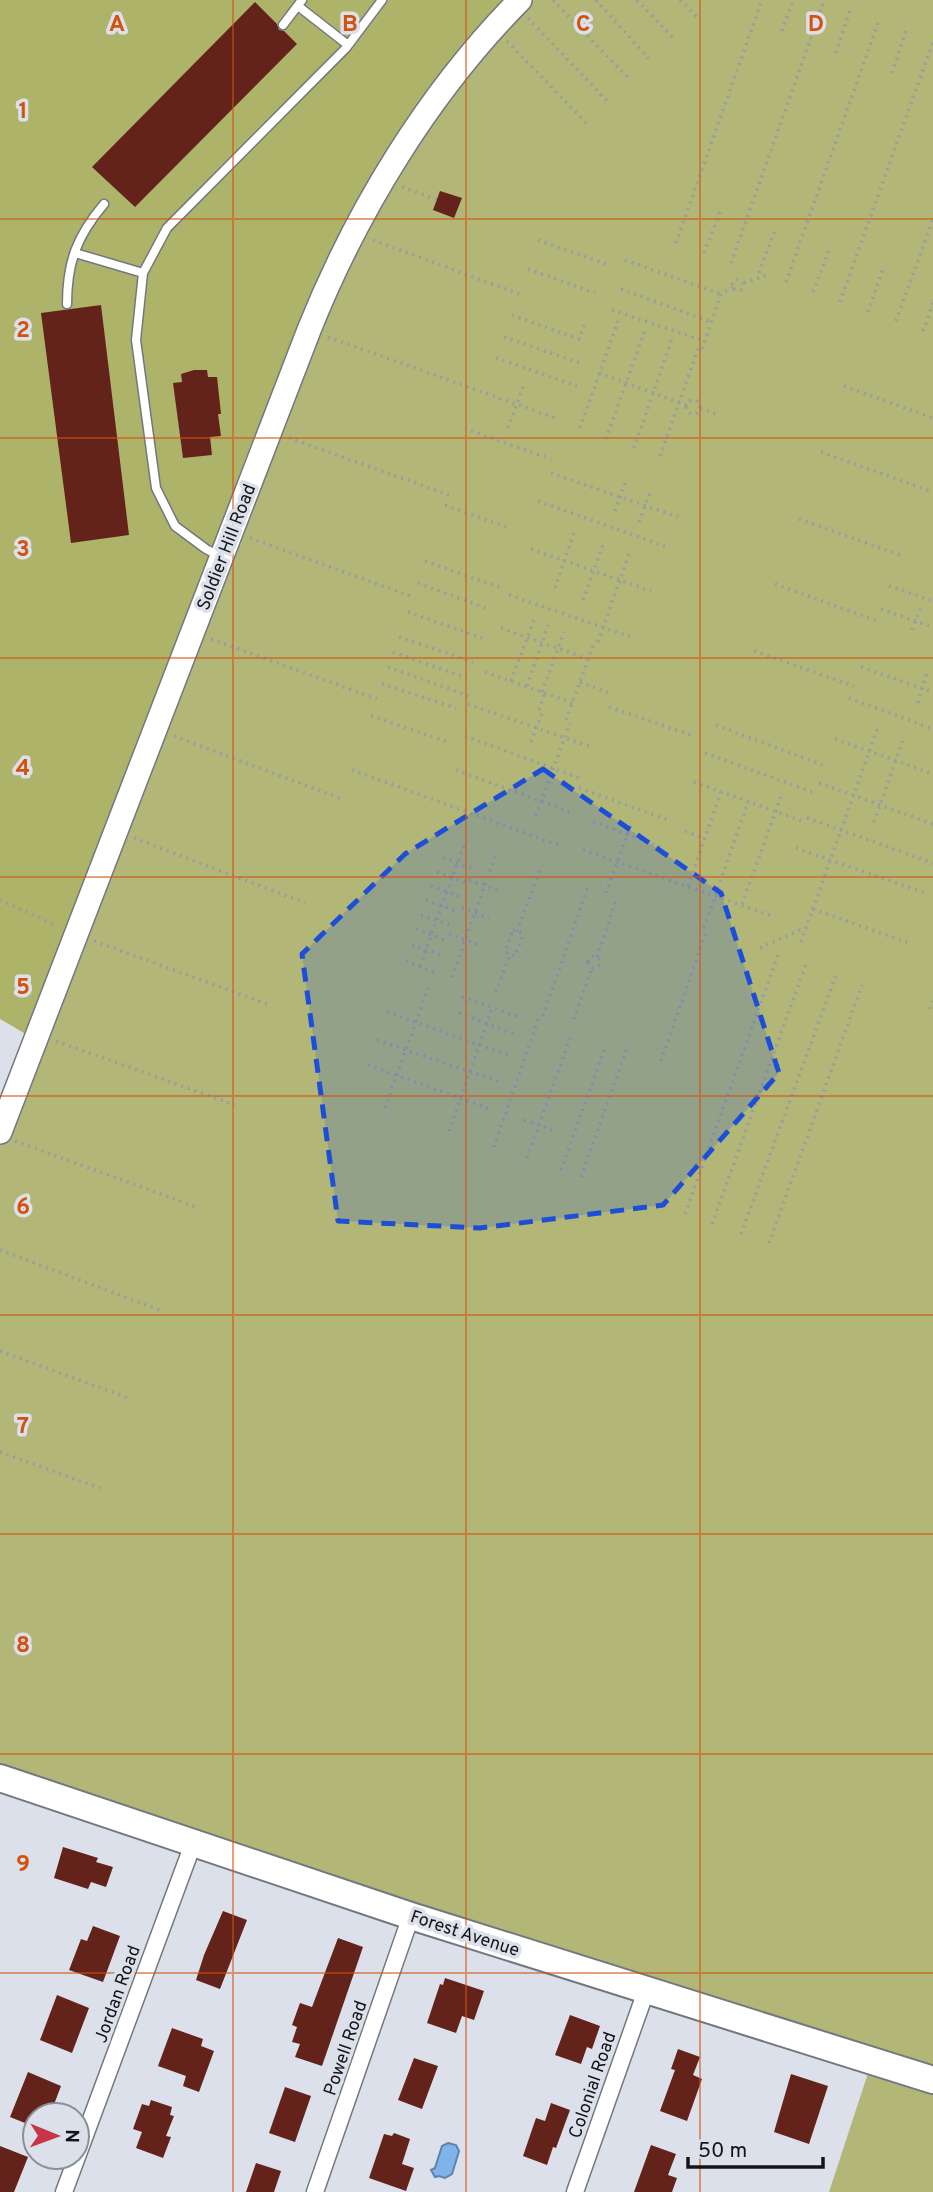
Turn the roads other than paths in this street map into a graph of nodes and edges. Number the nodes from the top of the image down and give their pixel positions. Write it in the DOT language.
graph roads {
  1 [pos="382,0"];
  2 [pos="300,3"];
  3 [pos="518,3"];
  4 [pos="283,25"];
  5 [pos="348,45"];
  6 [pos="104,204"];
  7 [pos="75,253"];
  8 [pos="143,273"];
  9 [pos="68,304"];
  10 [pos="222,557"];
  11 [pos="6,1136"];
  12 [pos="0,1778"];
  13 [pos="193,1844"];
  14 [pos="411,1916"];
  15 [pos="646,1991"];
  16 [pos="933,2080"];
  17 [pos="91,2119"];
  18 [pos="72,2171"];
  19 [pos="64,2192"];
  20 [pos="315,2192"];
  21 [pos="575,2192"];
  1 -- 5 [label="lane"];
  2 -- 4 [label="lane"];
  2 -- 5 [label="lane"];
  3 -- 10 [label="street, Soldier Hill Road"];
  5 -- 8 [label="lane"];
  6 -- 7 [label="lane"];
  7 -- 8 [label="lane"];
  7 -- 9 [label="lane"];
  8 -- 10 [label="lane"];
  10 -- 11 [label="street, Soldier Hill Road"];
  12 -- 13 [label="main road, Forest Avenue"];
  13 -- 14 [label="main road, Forest Avenue"];
  13 -- 17 [label="street, Jordan Road"];
  14 -- 15 [label="main road, Forest Avenue"];
  14 -- 20 [label="street, Powell Road"];
  15 -- 16 [label="main road, Forest Avenue"];
  15 -- 21 [label="street, Colonial Road"];
  18 -- 19 [label="street, Jordan Road"];
}
